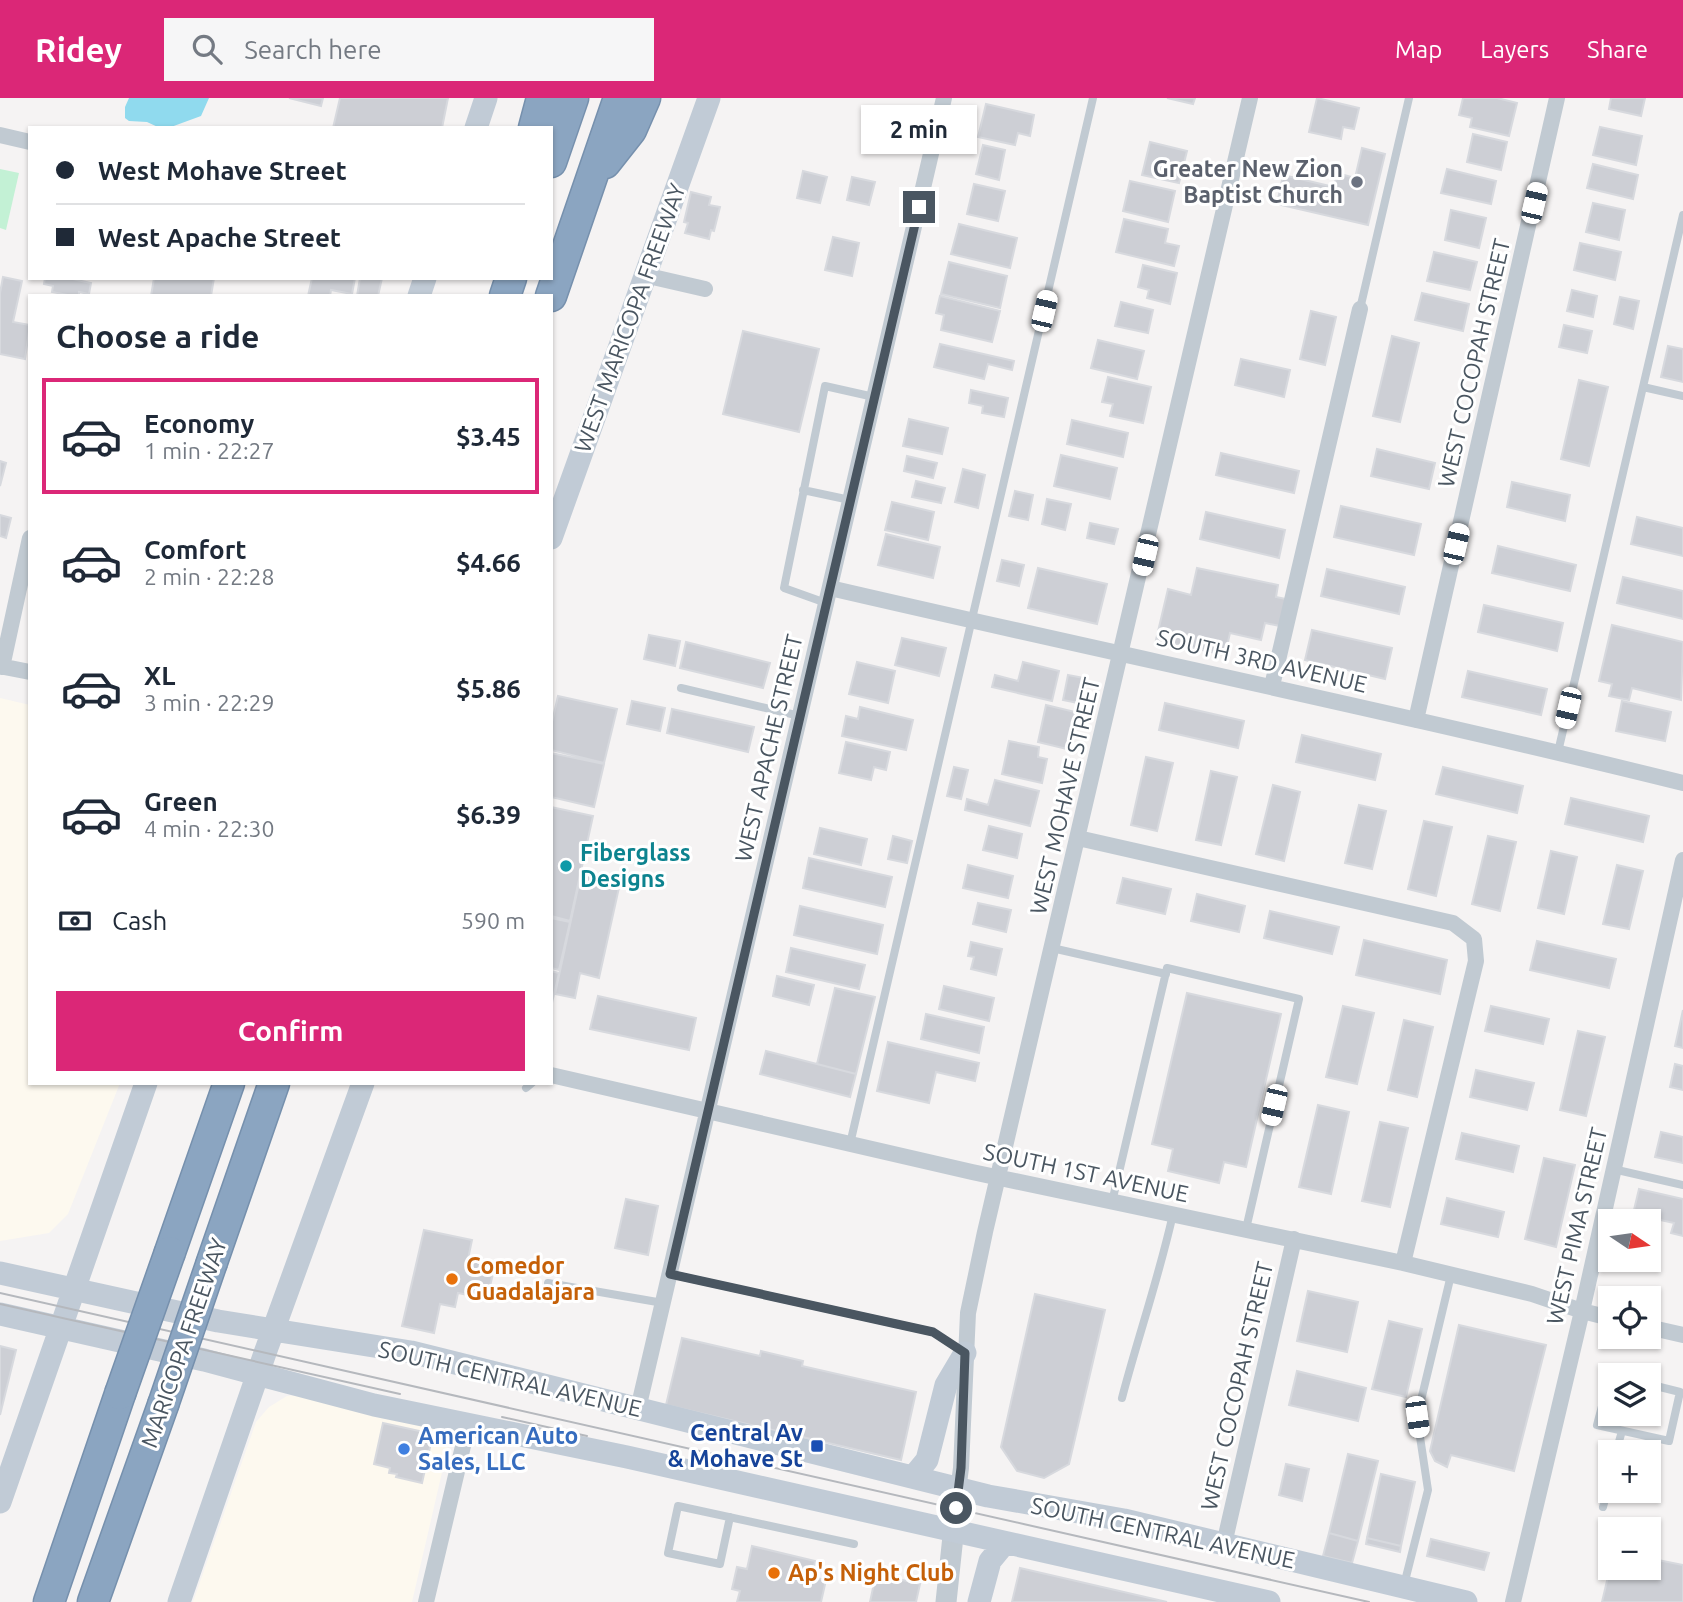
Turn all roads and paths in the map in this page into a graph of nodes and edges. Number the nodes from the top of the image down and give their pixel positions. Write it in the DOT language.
graph roads {
  1 [pos="486,98"];
  2 [pos="542,98"];
  3 [pos="573,98"];
  4 [pos="619,98"];
  5 [pos="645,98"];
  6 [pos="709,98"];
  7 [pos="944,98"];
  8 [pos="1094,98"];
  9 [pos="1250,98"];
  10 [pos="1409,98"];
  11 [pos="1558,98"];
  12 [pos="477,126"];
  13 [pos="535,126"];
  14 [pos="0,135"];
  15 [pos="28,142"];
  16 [pos="553,156"];
  17 [pos="592,180"];
  18 [pos="1683,215"];
  19 [pos="644,275"];
  20 [pos="705,289"];
  21 [pos="552,294"];
  22 [pos="1360,309"];
  23 [pos="1643,387"];
  24 [pos="1683,396"];
  25 [pos="874,397"];
  26 [pos="803,490"];
  27 [pos="850,500"];
  28 [pos="553,532"];
  29 [pos="28,547"];
  30 [pos="828,596"];
  31 [pos="972,619"];
  32 [pos="1122,653"];
  33 [pos="1,666"];
  34 [pos="28,673"];
  35 [pos="1272,686"];
  36 [pos="681,688"];
  37 [pos="800,716"];
  38 [pos="1416,720"];
  39 [pos="1558,752"];
  40 [pos="1683,783"];
  41 [pos="1078,838"];
  42 [pos="1683,860"];
  43 [pos="1052,948"];
  44 [pos="1166,974"];
  45 [pos="553,1075"];
  46 [pos="145,1085"];
  47 [pos="228,1085"];
  48 [pos="273,1085"];
  49 [pos="362,1085"];
  50 [pos="709,1112"];
  51 [pos="850,1144"];
  52 [pos="1613,1169"];
  53 [pos="998,1178"];
  54 [pos="1683,1185"];
  55 [pos="1112,1202"];
  56 [pos="1173,1214"];
  57 [pos="1245,1229"];
  58 [pos="1294,1239"];
  59 [pos="1403,1263"];
  60 [pos="0,1273"];
  61 [pos="670,1274"];
  62 [pos="1451,1275"];
  63 [pos="548,1283"];
  64 [pos="663,1303"];
  65 [pos="68,1310"];
  66 [pos="1582,1311"];
  67 [pos="0,1314"];
  68 [pos="1598,1315"];
  69 [pos="1661,1329"];
  70 [pos="273,1331"];
  71 [pos="1683,1335"];
  72 [pos="965,1353"];
  73 [pos="261,1363"];
  74 [pos="1661,1387"];
  75 [pos="1122,1398"];
  76 [pos="638,1409"];
  77 [pos="468,1424"];
  78 [pos="1604,1426"];
  79 [pos="1622,1431"];
  80 [pos="1619,1440"];
  81 [pos="914,1477"];
  82 [pos="957,1498"];
  83 [pos="0,1502"];
  84 [pos="1604,1503"];
  85 [pos="1603,1507"];
  86 [pos="730,1517"];
  87 [pos="953,1532"];
  88 [pos="853,1544"];
  89 [pos="1004,1544"];
  90 [pos="1224,1544"];
  91 [pos="1403,1587"];
  92 [pos="49,1602"];
  93 [pos="93,1602"];
  94 [pos="179,1602"];
  95 [pos="426,1602"];
  96 [pos="946,1602"];
  97 [pos="979,1602"];
  98 [pos="1269,1602"];
  99 [pos="1466,1602"];
  100 [pos="1513,1602"];
  1 -- 12 [label="main road"];
  2 -- 13 [label="highway"];
  3 -- 16 [label="highway"];
  4 -- 17 [label="highway"];
  5 -- 17 [label="highway"];
  6 -- 19 [label="main road, WEST MARICOPA FREEWAY"];
  7 -- 25 [label="street, WEST APACHE STREET"];
  8 -- 31 [label="lane"];
  9 -- 32 [label="street, WEST MOHAVE STREET"];
  10 -- 22 [label="lane"];
  11 -- 38 [label="street, WEST COCOPAH STREET"];
  14 -- 15 [label="street"];
  17 -- 21 [label="highway"];
  18 -- 23 [label="lane"];
  19 -- 20 [label="street"];
  19 -- 28 [label="main road, WEST MARICOPA FREEWAY"];
  22 -- 35 [label="street"];
  23 -- 24 [label="lane"];
  23 -- 39 [label="lane"];
  25 -- 26 [label="lane"];
  25 -- 27 [label="street, WEST APACHE STREET"];
  26 -- 27 [label="lane"];
  26 -- 30 [label="lane"];
  27 -- 30 [label="street, WEST APACHE STREET"];
  29 -- 33 [label="street"];
  30 -- 31 [label="street, SOUTH 3RD AVENUE"];
  30 -- 37 [label="street, WEST APACHE STREET"];
  31 -- 32 [label="street, SOUTH 3RD AVENUE"];
  31 -- 51 [label="lane"];
  32 -- 35 [label="street, SOUTH 3RD AVENUE"];
  32 -- 41 [label="street, WEST MOHAVE STREET"];
  33 -- 34 [label="street"];
  35 -- 38 [label="street, SOUTH 3RD AVENUE"];
  36 -- 37 [label="lane"];
  37 -- 50 [label="street, WEST APACHE STREET"];
  38 -- 39 [label="street, SOUTH 3RD AVENUE"];
  39 -- 40 [label="street, SOUTH 3RD AVENUE"];
  41 -- 43 [label="street, WEST MOHAVE STREET"];
  41 -- 59 [label="street"];
  42 -- 52 [label="street, WEST PIMA STREET"];
  43 -- 44 [label="lane"];
  43 -- 53 [label="street, WEST MOHAVE STREET"];
  44 -- 55 [label="lane"];
  44 -- 57 [label="lane"];
  45 -- 50 [label="street, SOUTH 1ST AVENUE"];
  46 -- 65 [label="main road"];
  47 -- 92 [label="highway, MARICOPA FREEWAY, bridge"];
  48 -- 93 [label="highway, MARICOPA FREEWAY, bridge"];
  49 -- 70 [label="main road"];
  50 -- 51 [label="street, SOUTH 1ST AVENUE"];
  50 -- 61 [label="street, WEST APACHE STREET"];
  51 -- 53 [label="street, SOUTH 1ST AVENUE"];
  52 -- 54 [label="lane"];
  52 -- 66 [label="street, WEST PIMA STREET"];
  53 -- 55 [label="street, SOUTH 1ST AVENUE"];
  53 -- 72 [label="street, WEST MOHAVE STREET"];
  55 -- 56 [label="street, SOUTH 1ST AVENUE"];
  56 -- 57 [label="street, SOUTH 1ST AVENUE"];
  56 -- 75 [label="lane"];
  57 -- 58 [label="street, SOUTH 1ST AVENUE"];
  58 -- 59 [label="street, SOUTH 1ST AVENUE"];
  58 -- 90 [label="street, WEST COCOPAH STREET"];
  59 -- 62 [label="street, SOUTH 1ST AVENUE"];
  60 -- 65 [label="main road, SOUTH CENTRAL AVENUE"];
  61 -- 64 [label="street, WEST APACHE STREET"];
  61 -- 72 [label="lane"];
  62 -- 66 [label="street, SOUTH 1ST AVENUE"];
  62 -- 91 [label="lane"];
  63 -- 64 [label="lane"];
  64 -- 76 [label="street, WEST APACHE STREET"];
  65 -- 67 [label="main road, SOUTH CENTRAL AVENUE"];
  65 -- 70 [label="main road, SOUTH CENTRAL AVENUE"];
  65 -- 73 [label="main road, SOUTH CENTRAL AVENUE"];
  65 -- 83 [label="main road"];
  66 -- 68 [label="street, SOUTH 1ST AVENUE"];
  66 -- 100 [label="street, WEST PIMA STREET"];
  69 -- 71 [label="street"];
  70 -- 73 [label="main road"];
  70 -- 76 [label="main road, SOUTH CENTRAL AVENUE"];
  72 -- 81 [label="main road"];
  72 -- 82 [label="street, WEST MOHAVE STREET"];
  73 -- 77 [label="main road, SOUTH CENTRAL AVENUE"];
  73 -- 94 [label="main road"];
  74 -- 79 [label="lane"];
  76 -- 81 [label="main road, SOUTH CENTRAL AVENUE"];
  77 -- 87 [label="main road, SOUTH CENTRAL AVENUE"];
  77 -- 95 [label="street"];
  78 -- 79 [label="lane"];
  79 -- 80 [label="lane"];
  81 -- 82 [label="main road, SOUTH CENTRAL AVENUE"];
  82 -- 87 [label="street"];
  82 -- 90 [label="main road, SOUTH CENTRAL AVENUE"];
  84 -- 85 [label="lane"];
  86 -- 86 [label="lane"];
  86 -- 88 [label="lane"];
  87 -- 89 [label="main road, SOUTH CENTRAL AVENUE"];
  87 -- 96 [label="street"];
  89 -- 97 [label="main road"];
  89 -- 98 [label="main road, SOUTH CENTRAL AVENUE"];
  90 -- 91 [label="main road, SOUTH CENTRAL AVENUE"];
  91 -- 99 [label="main road, SOUTH CENTRAL AVENUE"];
}
